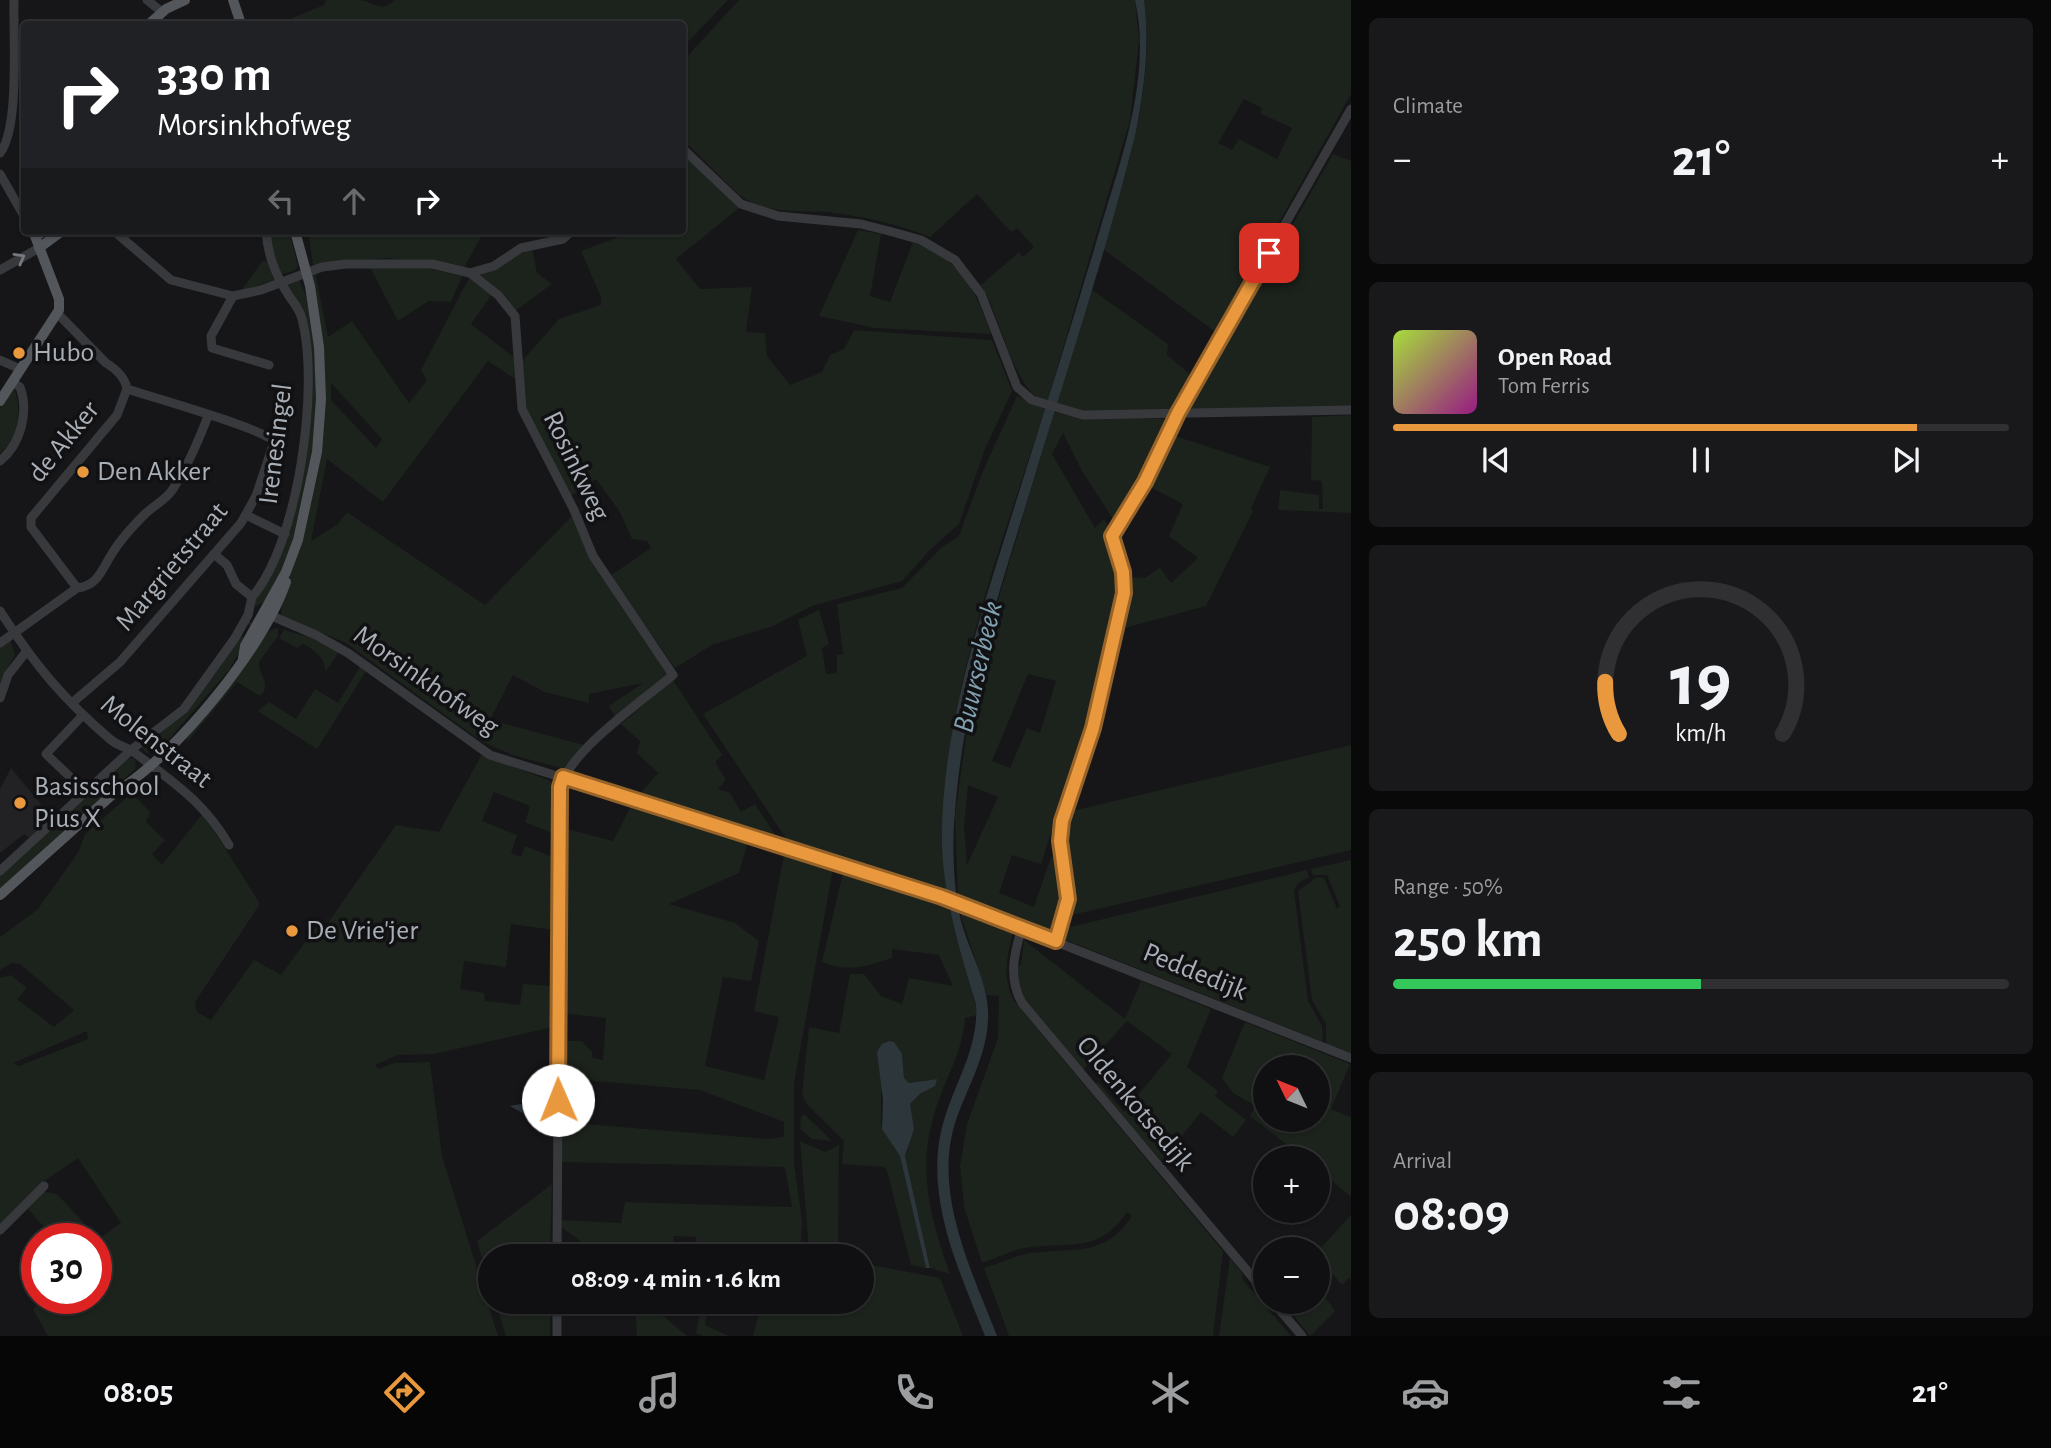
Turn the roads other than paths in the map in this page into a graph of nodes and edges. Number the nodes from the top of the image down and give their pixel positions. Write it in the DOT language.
graph roads {
  1 [pos="14,0"];
  2 [pos="147,0"];
  3 [pos="185,0"];
  4 [pos="233,0"];
  5 [pos="162,12"];
  6 [pos="152,21"];
  7 [pos="240,21"];
  8 [pos="1351,109"];
  9 [pos="686,152"];
  10 [pos="0,153"];
  11 [pos="0,174"];
  12 [pos="21,211"];
  13 [pos="47,235"];
  14 [pos="124,235"];
  15 [pos="266,235"];
  16 [pos="296,235"];
  17 [pos="568,235"];
  18 [pos="40,248"];
  19 [pos="0,270"];
  20 [pos="304,272"];
  21 [pos="470,273"];
  22 [pos="280,281"];
  23 [pos="233,296"];
  24 [pos="58,314"];
  25 [pos="0,360"];
  26 [pos="269,365"];
  27 [pos="20,369"];
  28 [pos="12,382"];
  29 [pos="127,389"];
  30 [pos="0,401"];
  31 [pos="1351,410"];
  32 [pos="1178,413"];
  33 [pos="208,416"];
  34 [pos="0,461"];
  35 [pos="246,515"];
  36 [pos="285,534"];
  37 [pos="214,554"];
  38 [pos="77,588"];
  39 [pos="253,597"];
  40 [pos="0,611"];
  41 [pos="268,615"];
  42 [pos="14,633"];
  43 [pos="0,643"];
  44 [pos="26,652"];
  45 [pos="0,698"];
  46 [pos="72,703"];
  47 [pos="83,715"];
  48 [pos="131,750"];
  49 [pos="149,764"];
  50 [pos="563,777"];
  51 [pos="87,793"];
  52 [pos="229,845"];
  53 [pos="0,871"];
  54 [pos="0,895"];
  55 [pos="1022,928"];
  56 [pos="1056,941"];
  57 [pos="1351,1058"];
  58 [pos="44,1186"];
  59 [pos="0,1230"];
  60 [pos="557,1244"];
  61 [pos="1253,1278"];
  62 [pos="557,1314"];
  63 [pos="1283,1314"];
  64 [pos="557,1336"];
  65 [pos="1302,1336"];
  1 -- 10 [label="street"];
  2 -- 5 [label="street"];
  3 -- 5 [label="main road"];
  4 -- 7 [label="main road"];
  5 -- 6 [label="main road"];
  8 -- 32 [label="street"];
  9 -- 32 [label="street"];
  11 -- 12 [label="street"];
  13 -- 18 [label="main road"];
  14 -- 23 [label="street"];
  15 -- 22 [label="street, Irenesingel"];
  16 -- 20 [label="main road"];
  17 -- 21 [label="street"];
  19 -- 18 [label="street, one-way"];
  18 -- 24 [label="main road"];
  20 -- 21 [label="street"];
  20 -- 22 [label="street"];
  20 -- 41 [label="main road"];
  21 -- 50 [label="street, Rosinkweg"];
  22 -- 23 [label="street"];
  22 -- 36 [label="street, Irenesingel"];
  23 -- 26 [label="street"];
  24 -- 27 [label="main road"];
  24 -- 29 [label="street"];
  25 -- 27 [label="street"];
  27 -- 28 [label="main road"];
  28 -- 30 [label="main road"];
  28 -- 34 [label="street"];
  29 -- 33 [label="street"];
  29 -- 38 [label="street, de Akker"];
  31 -- 32 [label="street"];
  32 -- 56 [label="street"];
  33 -- 35 [label="street, Margrietstraat"];
  33 -- 38 [label="street"];
  35 -- 36 [label="street, Irenesingel"];
  35 -- 37 [label="street, Margrietstraat"];
  36 -- 39 [label="street, Irenesingel"];
  37 -- 39 [label="street"];
  37 -- 46 [label="street, Margrietstraat"];
  38 -- 42 [label="street"];
  39 -- 48 [label="street, Irenesingel"];
  40 -- 42 [label="street, Molenstraat"];
  41 -- 49 [label="main road"];
  41 -- 50 [label="street, Morsinkhofweg"];
  42 -- 43 [label="street"];
  42 -- 44 [label="street, Molenstraat"];
  44 -- 45 [label="street"];
  44 -- 46 [label="street, Molenstraat"];
  46 -- 47 [label="street, Molenstraat"];
  47 -- 48 [label="street, Molenstraat"];
  47 -- 51 [label="street"];
  48 -- 49 [label="street, Molenstraat"];
  48 -- 51 [label="street, Irenesingel"];
  49 -- 52 [label="street, Molenstraat"];
  49 -- 54 [label="main road"];
  50 -- 55 [label="street, Morsinkhofweg"];
  50 -- 60 [label="street"];
  51 -- 53 [label="street, Irenesingel"];
  55 -- 56 [label="street, Peddedijk"];
  55 -- 61 [label="street, Oldenkotsedijk"];
  56 -- 57 [label="street, Peddedijk"];
  58 -- 59 [label="street"];
  62 -- 64 [label="street"];
  63 -- 65 [label="street"];
}
